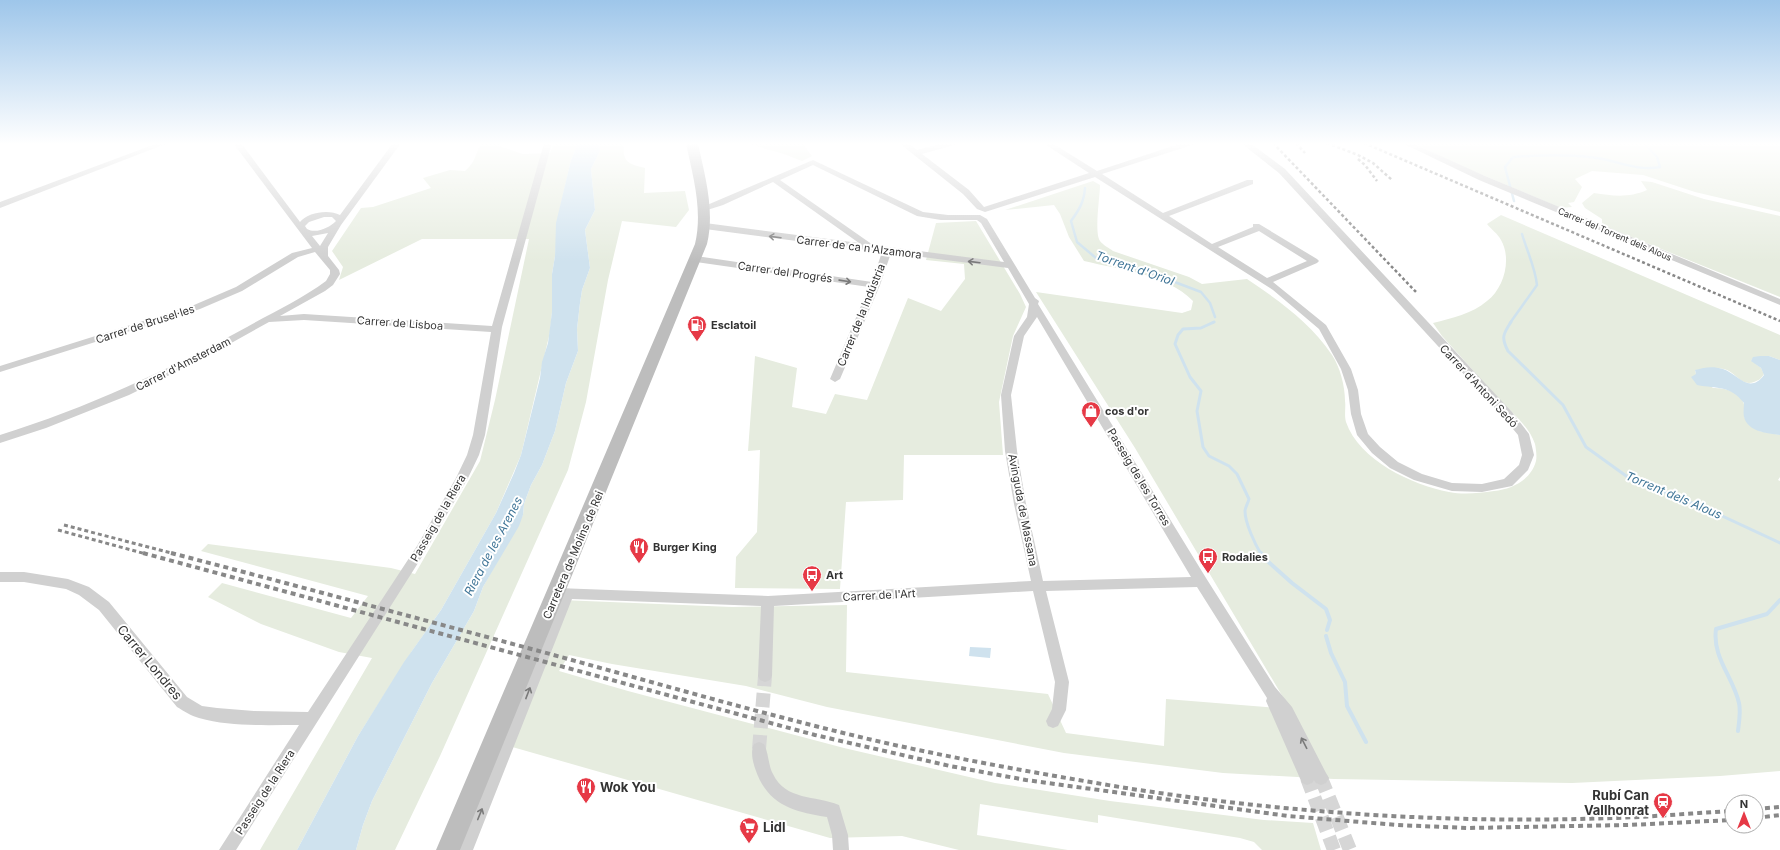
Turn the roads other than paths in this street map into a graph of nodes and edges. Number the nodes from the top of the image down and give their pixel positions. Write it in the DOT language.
graph roads {
  1 [pos="59,183"];
  2 [pos="265,183"];
  3 [pos="369,183"];
  4 [pos="537,183"];
  5 [pos="699,183"];
  6 [pos="765,183"];
  7 [pos="779,183"];
  8 [pos="856,183"];
  9 [pos="954,183"];
  10 [pos="1070,183"];
  11 [pos="1110,183"];
  12 [pos="1248,183"];
  13 [pos="1293,183"];
  14 [pos="1494,183"];
  15 [pos="358,198"];
  16 [pos="0,205"];
  17 [pos="704,208"];
  18 [pos="285,210"];
  19 [pos="977,213"];
  20 [pos="326,214"];
  21 [pos="1162,216"];
  22 [pos="340,222"];
  23 [pos="705,226"];
  24 [pos="304,233"];
  25 [pos="1211,247"];
  26 [pos="316,249"];
  27 [pos="873,249"];
  28 [pos="887,251"];
  29 [pos="323,258"];
  30 [pos="696,259"];
  31 [pos="283,262"];
  32 [pos="1012,266"];
  33 [pos="1266,282"];
  34 [pos="875,285"];
  35 [pos="311,295"];
  36 [pos="1034,301"];
  37 [pos="1780,302"];
  38 [pos="304,318"];
  39 [pos="252,328"];
  40 [pos="497,329"];
  41 [pos="0,369"];
  42 [pos="835,379"];
  43 [pos="0,439"];
  44 [pos="0,577"];
  45 [pos="1201,582"];
  46 [pos="1038,586"];
  47 [pos="562,593"];
  48 [pos="768,601"];
  49 [pos="765,676"];
  50 [pos="312,718"];
  51 [pos="1053,721"];
  52 [pos="759,749"];
  53 [pos="1314,778"];
  54 [pos="227,850"];
  55 [pos="448,850"];
  56 [pos="465,850"];
  57 [pos="841,850"];
  1 -- 16 [label="street"];
  2 -- 18 [label="street, Carrer d'Amsterdam"];
  3 -- 15 [label="street"];
  4 -- 40 [label="street, Passeig de la Riera"];
  5 -- 17 [label="main road, Carretera de Molins de Rei"];
  6 -- 17 [label="street"];
  7 -- 27 [label="street"];
  8 -- 19 [label="street"];
  9 -- 19 [label="street, Passeig de les Torres"];
  10 -- 19 [label="street"];
  11 -- 21 [label="street, Carrer d'Antoni Sedó"];
  12 -- 21 [label="street"];
  13 -- 33 [label="street, Carrer d'Antoni Sedó"];
  14 -- 37 [label="street, Carrer del Torrent dels Alous"];
  15 -- 20 [label="street, Carrer de Brusel·les"];
  15 -- 22 [label="street"];
  17 -- 23 [label="main road, Carretera de Molins de Rei"];
  18 -- 20 [label="street"];
  18 -- 24 [label="street, Carrer d'Amsterdam"];
  19 -- 32 [label="street, Passeig de les Torres"];
  20 -- 22 [label="street"];
  20 -- 24 [label="street, Carrer de Brusel·les"];
  21 -- 25 [label="street, Carrer d'Antoni Sedó"];
  22 -- 24 [label="street"];
  22 -- 29 [label="street"];
  27 -- 23 [label="street, Carrer de ca n'Alzamora, one-way"];
  23 -- 30 [label="main road, Carretera de Molins de Rei"];
  24 -- 26 [label="street, Carrer d'Amsterdam"];
  24 -- 31 [label="street, Carrer de Brusel·les"];
  25 -- 33 [label="street, Carrer d'Antoni Sedó"];
  25 -- 33 [label="street"];
  26 -- 29 [label="street, Carrer d'Amsterdam"];
  26 -- 31 [label="street, Carrer de Brusel·les"];
  27 -- 28 [label="street, Carrer de ca n'Alzamora"];
  32 -- 28 [label="street, Carrer de ca n'Alzamora, one-way"];
  28 -- 34 [label="street, Carrer de la Indústria"];
  29 -- 35 [label="street, Carrer d'Amsterdam"];
  30 -- 34 [label="street, Carrer del Progrés, one-way"];
  30 -- 47 [label="main road, Carretera de Molins de Rei"];
  31 -- 41 [label="street, Carrer de Brusel·les"];
  32 -- 36 [label="street, Passeig de les Torres"];
  34 -- 42 [label="street, Carrer de la Indústria"];
  35 -- 38 [label="street"];
  35 -- 39 [label="street, Carrer d'Amsterdam"];
  36 -- 45 [label="street, Passeig de les Torres"];
  36 -- 46 [label="street, Avinguda de Massana"];
  38 -- 39 [label="street, Carrer de Lisboa"];
  38 -- 40 [label="street, Carrer de Lisboa"];
  39 -- 43 [label="street, Carrer d'Amsterdam"];
  40 -- 50 [label="street, Passeig de la Riera"];
  44 -- 50 [label="street, Carrer Londres"];
  45 -- 46 [label="street, Carrer de l'Art"];
  45 -- 53 [label="street, Passeig de les Torres"];
  46 -- 48 [label="street, Carrer de l'Art"];
  46 -- 51 [label="street, Avinguda de Massana"];
  47 -- 48 [label="street, Carrer de l'Art"];
  47 -- 55 [label="main road, Carretera de Molins de Rei"];
  56 -- 47 [label="street, Carretera de Molins de Rei, one-way"];
  48 -- 49 [label="street"];
  50 -- 54 [label="street, Passeig de la Riera"];
  52 -- 57 [label="street"];
}
